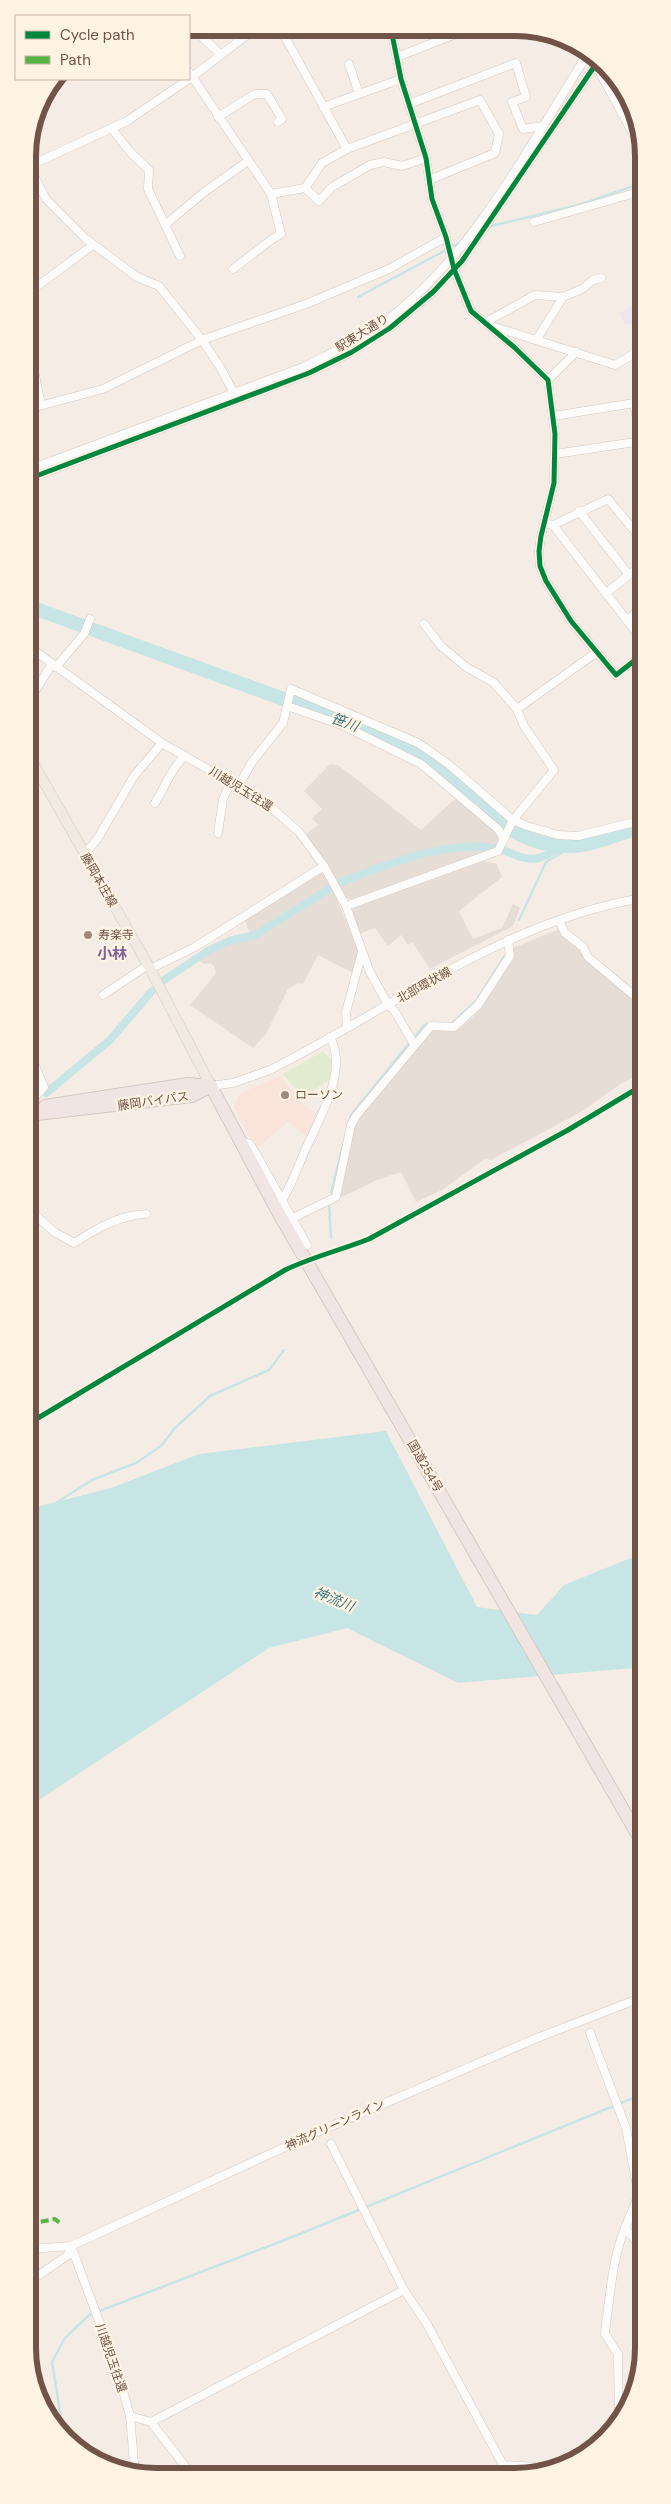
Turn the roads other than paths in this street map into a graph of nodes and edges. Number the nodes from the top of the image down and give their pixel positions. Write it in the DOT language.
graph roads {
  1 [pos="201,36"];
  2 [pos="246,36"];
  3 [pos="284,36"];
  4 [pos="392,36"];
  5 [pos="451,36"];
  6 [pos="221,55"];
  7 [pos="397,57"];
  8 [pos="585,58"];
  9 [pos="349,64"];
  10 [pos="593,65"];
  11 [pos="602,73"];
  12 [pos="190,74"];
  13 [pos="401,78"];
  14 [pos="181,80"];
  15 [pos="359,94"];
  16 [pos="409,104"];
  17 [pos="323,107"];
  18 [pos="218,117"];
  19 [pos="628,120"];
  20 [pos="278,122"];
  21 [pos="415,123"];
  22 [pos="543,126"];
  23 [pos="632,128"];
  24 [pos="112,129"];
  25 [pos="348,149"];
  26 [pos="426,158"];
  27 [pos="37,161"];
  28 [pos="248,161"];
  29 [pos="429,180"];
  30 [pos="37,182"];
  31 [pos="305,188"];
  32 [pos="635,193"];
  33 [pos="271,194"];
  34 [pos="534,222"];
  35 [pos="165,225"];
  36 [pos="446,237"];
  37 [pos="93,244"];
  38 [pos="180,256"];
  39 [pos="451,259"];
  40 [pos="233,269"];
  41 [pos="454,269"];
  42 [pos="601,278"];
  43 [pos="37,286"];
  44 [pos="563,297"];
  45 [pos="484,323"];
  46 [pos="537,339"];
  47 [pos="202,340"];
  48 [pos="576,352"];
  49 [pos="635,354"];
  50 [pos="548,380"];
  51 [pos="37,385"];
  52 [pos="234,393"];
  53 [pos="41,405"];
  54 [pos="37,406"];
  55 [pos="635,409"];
  56 [pos="554,416"];
  57 [pos="635,442"];
  58 [pos="555,454"];
  59 [pos="37,467"];
  60 [pos="37,476"];
  61 [pos="579,511"];
  62 [pos="544,523"];
  63 [pos="553,525"];
  64 [pos="635,532"];
  65 [pos="635,570"];
  66 [pos="629,575"];
  67 [pos="606,593"];
  68 [pos="635,613"];
  69 [pos="90,619"];
  70 [pos="628,620"];
  71 [pos="424,624"];
  72 [pos="635,630"];
  73 [pos="597,652"];
  74 [pos="37,653"];
  75 [pos="635,660"];
  76 [pos="54,666"];
  77 [pos="37,690"];
  78 [pos="287,706"];
  79 [pos="517,709"];
  80 [pos="162,743"];
  81 [pos="185,756"];
  82 [pos="37,769"];
  83 [pos="231,781"];
  84 [pos="239,786"];
  85 [pos="155,803"];
  86 [pos="513,820"];
  87 [pos="635,822"];
  88 [pos="218,833"];
  89 [pos="505,836"];
  90 [pos="85,854"];
  91 [pos="324,866"];
  92 [pos="635,900"];
  93 [pos="346,906"];
  94 [pos="560,921"];
  95 [pos="508,940"];
  96 [pos="362,952"];
  97 [pos="149,967"];
  98 [pos="103,995"];
  99 [pos="635,995"];
  100 [pos="388,1005"];
  101 [pos="347,1027"];
  102 [pos="330,1037"];
  103 [pos="414,1044"];
  104 [pos="37,1070"];
  105 [pos="211,1086"];
  106 [pos="37,1095"];
  107 [pos="37,1110"];
  108 [pos="238,1139"];
  109 [pos="283,1199"];
  110 [pos="146,1214"];
  111 [pos="37,1216"];
  112 [pos="294,1218"];
  113 [pos="307,1245"];
  114 [pos="634,1829"];
  115 [pos="634,2000"];
  116 [pos="590,2033"];
  117 [pos="330,2144"];
  118 [pos="634,2168"];
  119 [pos="634,2207"];
  120 [pos="625,2229"];
  121 [pos="634,2239"];
  122 [pos="71,2246"];
  123 [pos="36,2248"];
  124 [pos="36,2277"];
  125 [pos="404,2290"];
  126 [pos="620,2407"];
  127 [pos="130,2416"];
  128 [pos="151,2422"];
  129 [pos="134,2465"];
  130 [pos="532,2467"];
  131 [pos="186,2468"];
  1 -- 6 [label="street"];
  2 -- 6 [label="street"];
  3 -- 17 [label="street"];
  4 -- 7 [label="street"];
  5 -- 7 [label="street"];
  6 -- 12 [label="street"];
  7 -- 13 [label="street"];
  8 -- 22 [label="street, 駅東大通り"];
  9 -- 15 [label="street"];
  10 -- 41 [label="street, 駅東大通り"];
  11 -- 19 [label="street"];
  12 -- 18 [label="street"];
  13 -- 15 [label="street"];
  13 -- 16 [label="street"];
  14 -- 24 [label="street"];
  15 -- 17 [label="street"];
  16 -- 21 [label="street"];
  16 -- 22 [label="street"];
  17 -- 25 [label="street"];
  18 -- 20 [label="street"];
  18 -- 28 [label="street"];
  19 -- 23 [label="street"];
  21 -- 25 [label="street"];
  21 -- 26 [label="street"];
  21 -- 29 [label="street"];
  22 -- 39 [label="street, 駅東大通り"];
  24 -- 27 [label="street"];
  24 -- 35 [label="street"];
  25 -- 31 [label="street"];
  26 -- 29 [label="street"];
  26 -- 31 [label="street"];
  28 -- 33 [label="street"];
  28 -- 35 [label="street"];
  29 -- 36 [label="street"];
  30 -- 37 [label="street"];
  31 -- 33 [label="street"];
  32 -- 34 [label="street"];
  33 -- 40 [label="street"];
  35 -- 38 [label="street"];
  36 -- 39 [label="street"];
  36 -- 47 [label="street"];
  37 -- 43 [label="street"];
  37 -- 47 [label="street"];
  39 -- 41 [label="street"];
  39 -- 52 [label="street, 駅東大通り"];
  41 -- 45 [label="street"];
  41 -- 60 [label="street, 駅東大通り"];
  42 -- 44 [label="street"];
  44 -- 45 [label="street"];
  44 -- 46 [label="street"];
  45 -- 46 [label="street"];
  45 -- 50 [label="street"];
  46 -- 48 [label="street"];
  47 -- 52 [label="street"];
  47 -- 53 [label="street"];
  48 -- 49 [label="street"];
  48 -- 50 [label="street"];
  50 -- 56 [label="street"];
  51 -- 53 [label="street"];
  52 -- 59 [label="street, 駅東大通り"];
  53 -- 54 [label="street"];
  55 -- 56 [label="street"];
  56 -- 58 [label="street"];
  57 -- 58 [label="street"];
  58 -- 62 [label="street"];
  61 -- 63 [label="street"];
  61 -- 64 [label="street"];
  61 -- 66 [label="street"];
  62 -- 63 [label="street"];
  62 -- 73 [label="street"];
  63 -- 67 [label="street"];
  65 -- 66 [label="street"];
  66 -- 67 [label="street"];
  67 -- 70 [label="street"];
  68 -- 70 [label="street"];
  69 -- 76 [label="street"];
  70 -- 72 [label="street"];
  71 -- 79 [label="street"];
  73 -- 75 [label="street"];
  73 -- 79 [label="street"];
  74 -- 76 [label="street, 川越児玉往還"];
  76 -- 77 [label="street"];
  76 -- 80 [label="street, 川越児玉往還"];
  78 -- 84 [label="street"];
  78 -- 86 [label="street"];
  78 -- 89 [label="street"];
  79 -- 86 [label="street"];
  80 -- 81 [label="street, 川越児玉往還"];
  80 -- 90 [label="street"];
  81 -- 83 [label="street, 川越児玉往還"];
  81 -- 85 [label="street"];
  82 -- 90 [label="main road, 藤岡本庄線"];
  83 -- 84 [label="street, 川越児玉往還"];
  83 -- 88 [label="street"];
  84 -- 91 [label="street, 川越児玉往還"];
  86 -- 87 [label="street"];
  86 -- 89 [label="street"];
  89 -- 93 [label="street"];
  90 -- 97 [label="main road, 藤岡本庄線"];
  91 -- 93 [label="street, 川越児玉往還"];
  91 -- 97 [label="street"];
  92 -- 94 [label="street, 北部環状線"];
  93 -- 96 [label="street, 川越児玉往還"];
  94 -- 95 [label="street, 北部環状線"];
  94 -- 99 [label="street"];
  95 -- 100 [label="street, 北部環状線"];
  95 -- 103 [label="street"];
  96 -- 100 [label="street, 川越児玉往還"];
  96 -- 101 [label="street"];
  97 -- 98 [label="street"];
  97 -- 105 [label="main road, 藤岡本庄線"];
  100 -- 101 [label="street, 北部環状線"];
  100 -- 103 [label="street, 川越児玉往還"];
  101 -- 102 [label="street, 北部環状線"];
  102 -- 105 [label="street, 北部環状線"];
  102 -- 109 [label="street"];
  103 -- 112 [label="street"];
  104 -- 106 [label="street"];
  105 -- 107 [label="highway, 藤岡バイパス"];
  105 -- 108 [label="highway, 国道254号"];
  108 -- 109 [label="street"];
  108 -- 114 [label="highway, 国道254号"];
  109 -- 112 [label="street"];
  110 -- 111 [label="street"];
  112 -- 113 [label="street"];
  115 -- 122 [label="street, 神流グリーンライン"];
  116 -- 118 [label="street"];
  117 -- 125 [label="street"];
  119 -- 120 [label="street"];
  120 -- 121 [label="street"];
  120 -- 126 [label="street"];
  122 -- 123 [label="street, 神流グリーンライン"];
  122 -- 124 [label="street"];
  122 -- 127 [label="street, 川越児玉往還"];
  125 -- 128 [label="street"];
  125 -- 130 [label="street"];
  127 -- 128 [label="street"];
  127 -- 129 [label="street, 川越児玉往還"];
  128 -- 131 [label="street"];
}
